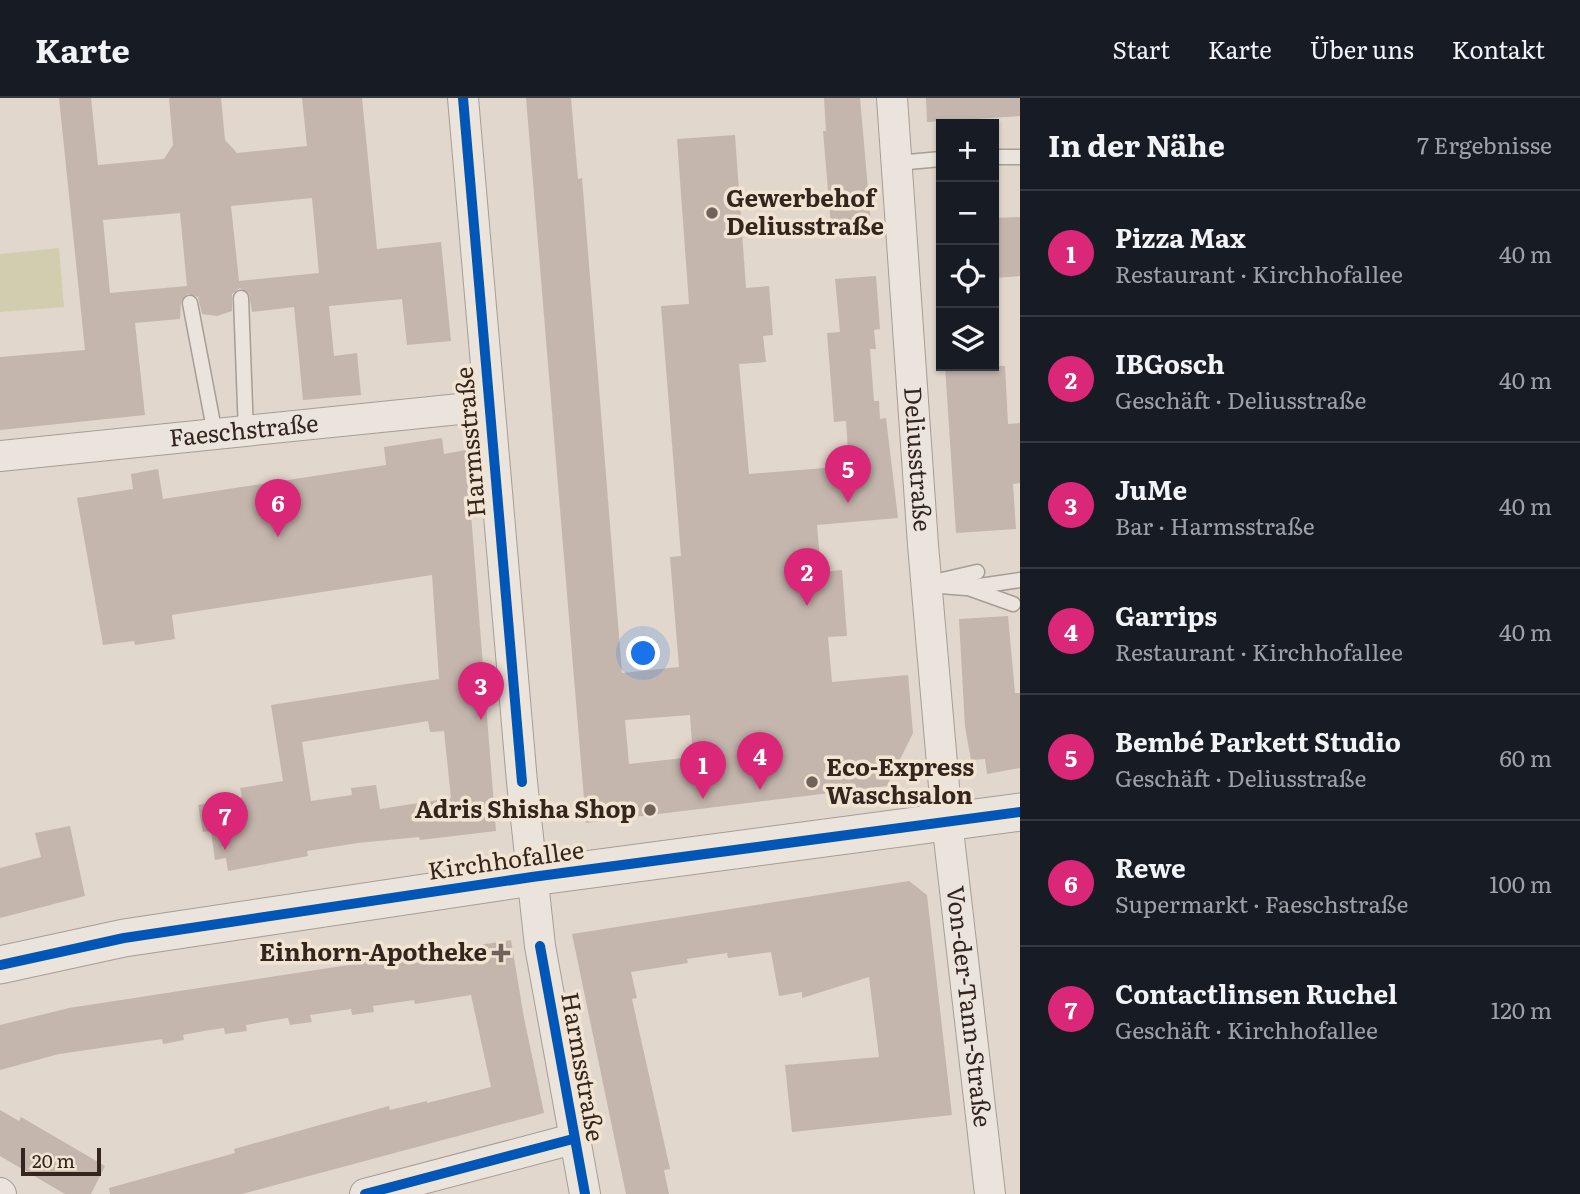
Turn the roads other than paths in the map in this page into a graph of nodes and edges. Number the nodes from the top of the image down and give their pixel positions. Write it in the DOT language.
graph roads {
  1 [pos="463,98"];
  2 [pos="892,98"];
  3 [pos="1020,157"];
  4 [pos="999,158"];
  5 [pos="936,159"];
  6 [pos="897,163"];
  7 [pos="241,298"];
  8 [pos="190,303"];
  9 [pos="489,406"];
  10 [pos="246,433"];
  11 [pos="215,434"];
  12 [pos="0,456"];
  13 [pos="977,572"];
  14 [pos="1020,580"];
  15 [pos="927,585"];
  16 [pos="966,588"];
  17 [pos="1013,604"];
  18 [pos="1020,812"];
  19 [pos="947,821"];
  20 [pos="532,877"];
  21 [pos="0,965"];
  22 [pos="573,1139"];
  23 [pos="365,1194"];
  24 [pos="585,1194"];
  25 [pos="990,1194"];
  1 -- 9 [label="street, Harmsstraße"];
  2 -- 6 [label="street, Deliusstraße"];
  3 -- 4 [label="lane"];
  5 -- 6 [label="lane"];
  6 -- 15 [label="street, Deliusstraße"];
  7 -- 10 [label="lane"];
  8 -- 11 [label="lane"];
  9 -- 10 [label="street, Faeschstraße"];
  9 -- 20 [label="street, Harmsstraße"];
  10 -- 11 [label="street, Faeschstraße"];
  11 -- 12 [label="street, Faeschstraße"];
  13 -- 15 [label="lane"];
  14 -- 16 [label="lane"];
  15 -- 16 [label="lane"];
  15 -- 19 [label="street, Deliusstraße"];
  16 -- 17 [label="lane"];
  18 -- 19 [label="street, Kirchhofallee"];
  19 -- 20 [label="street, Kirchhofallee"];
  19 -- 25 [label="street, Von-der-Tann-Straße"];
  20 -- 21 [label="street, Kirchhofallee"];
  20 -- 22 [label="street, Harmsstraße"];
  22 -- 23 [label="street"];
  22 -- 24 [label="street, Harmsstraße"];
}
